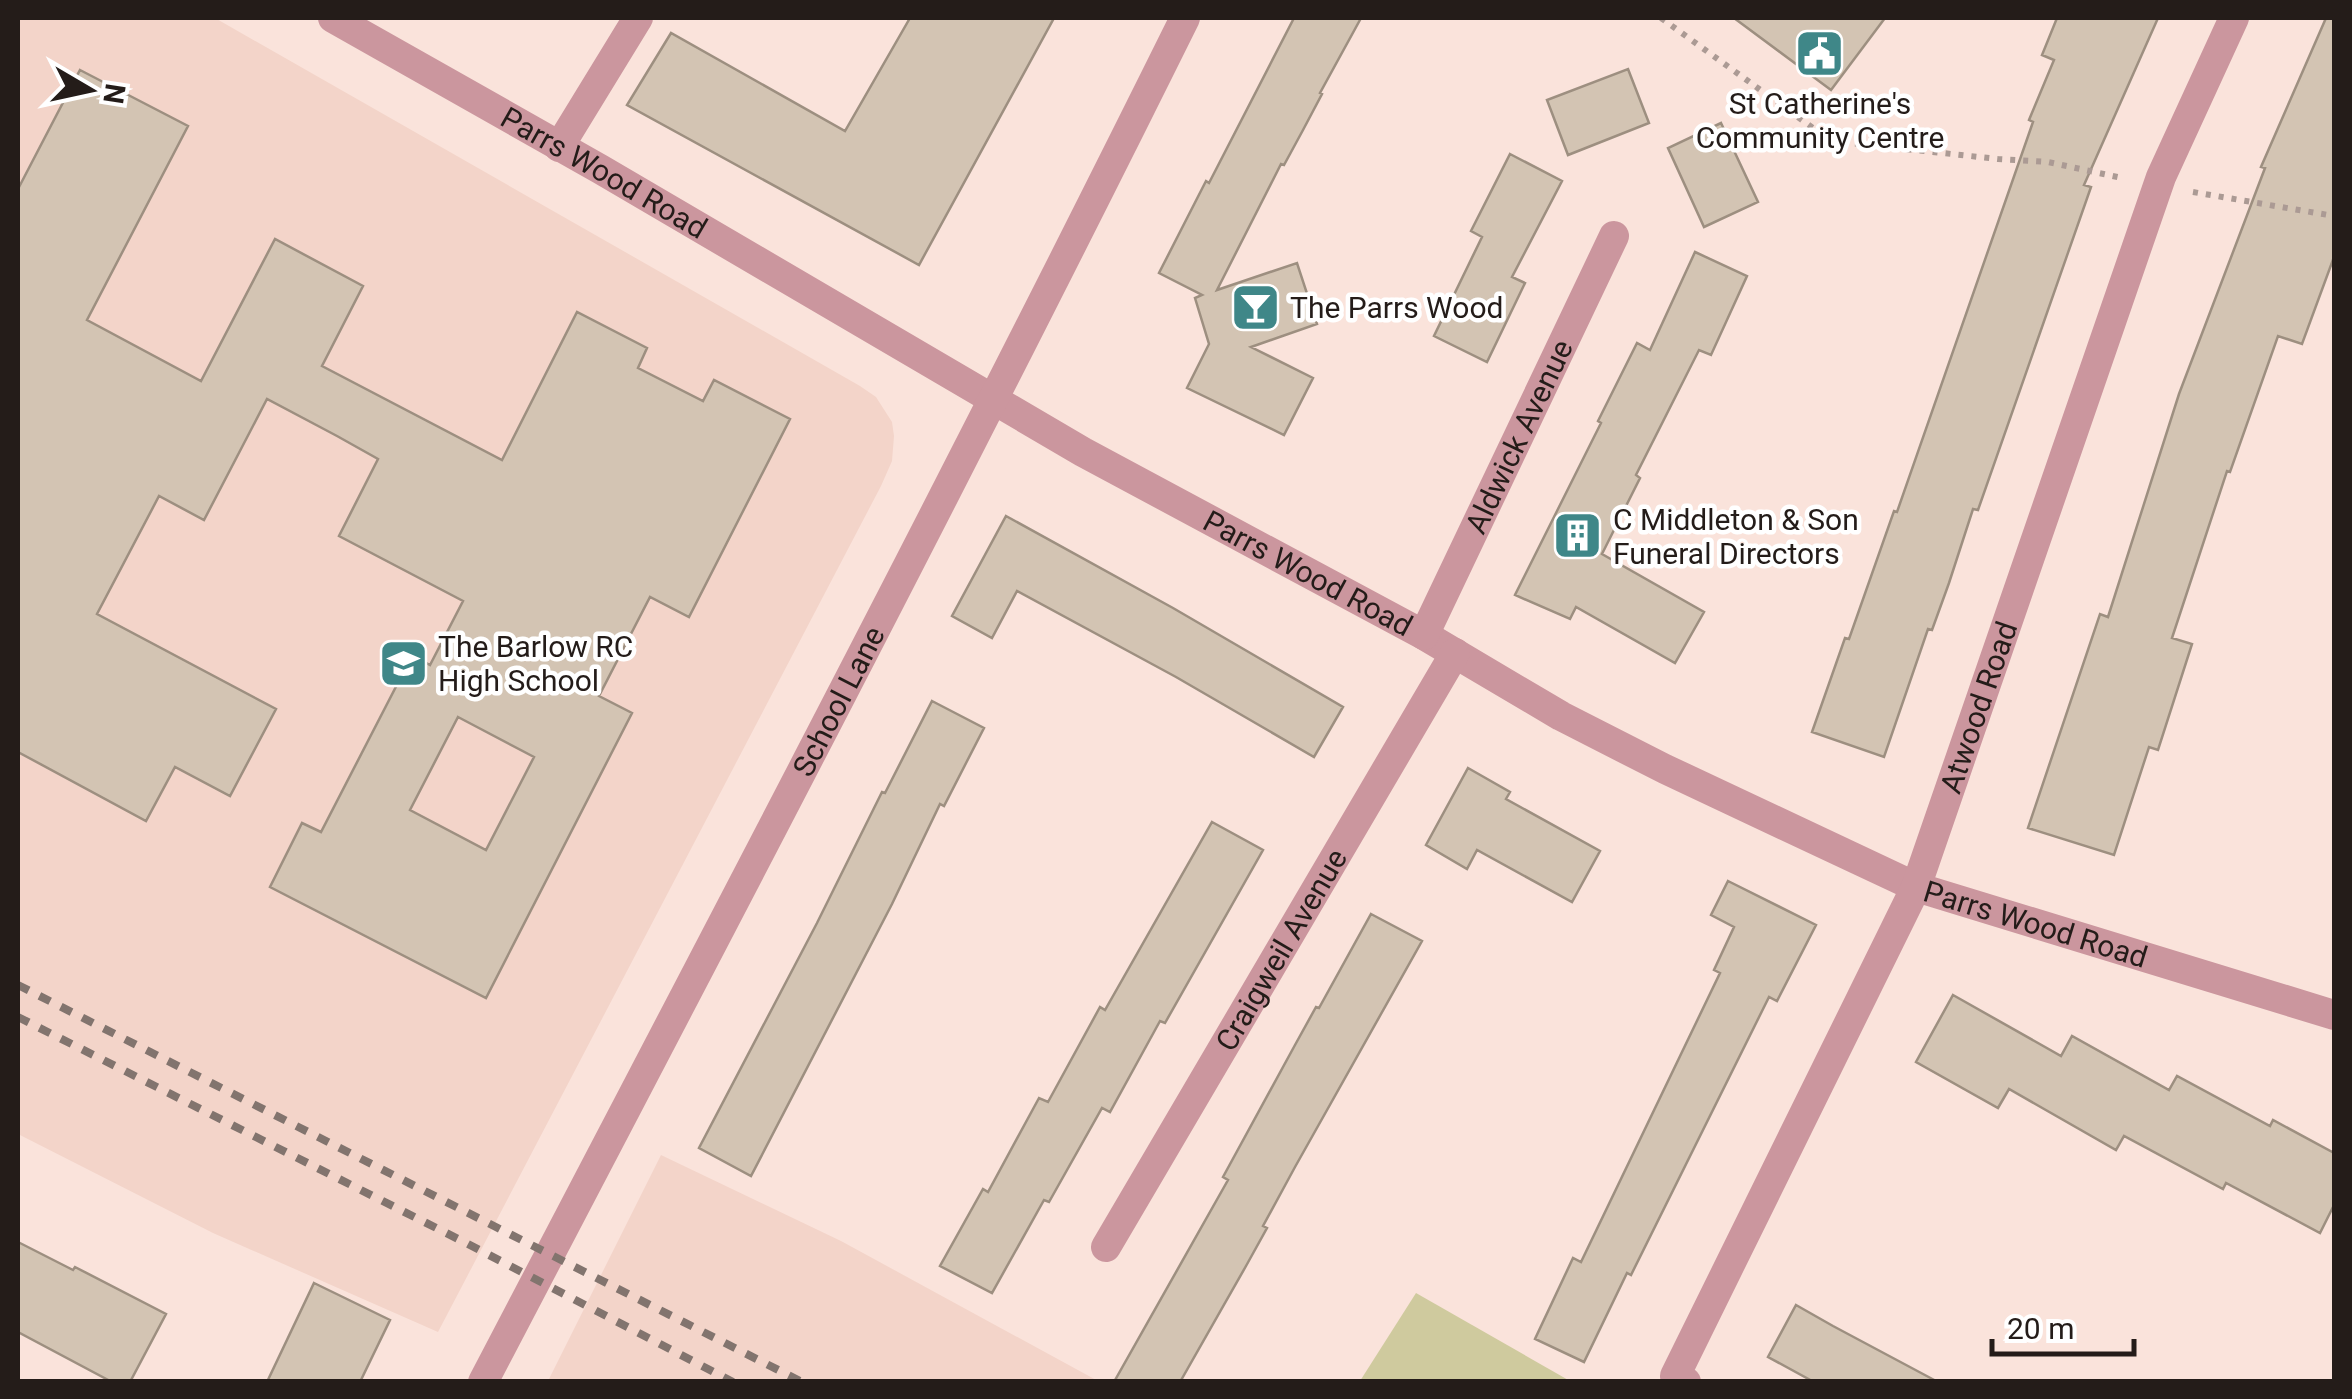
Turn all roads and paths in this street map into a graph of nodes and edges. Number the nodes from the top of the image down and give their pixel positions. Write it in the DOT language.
graph roads {
  1 [pos="333,18"];
  2 [pos="638,18"];
  3 [pos="1184,18"];
  4 [pos="1661,18"];
  5 [pos="2234,18"];
  6 [pos="559,147"];
  7 [pos="2159,186"];
  8 [pos="2334,216"];
  9 [pos="1614,236"];
  10 [pos="992,400"];
  11 [pos="1424,635"];
  12 [pos="1456,653"];
  13 [pos="1916,887"];
  14 [pos="2334,1015"];
  15 [pos="1106,1248"];
  16 [pos="1681,1379"];
  17 [pos="483,1382"];
  1 -- 6 [label="street, Parrs Wood Road"];
  2 -- 6 [label="street"];
  3 -- 10 [label="street, School Lane"];
  4 -- 7 [label="path"];
  5 -- 7 [label="street, Atwood Road"];
  6 -- 10 [label="street, Parrs Wood Road"];
  7 -- 8 [label="path"];
  7 -- 13 [label="street, Atwood Road"];
  9 -- 11 [label="street, Aldwick Avenue"];
  10 -- 11 [label="street, Parrs Wood Road"];
  10 -- 17 [label="street, School Lane"];
  11 -- 12 [label="street, Parrs Wood Road"];
  12 -- 13 [label="street, Parrs Wood Road"];
  12 -- 15 [label="street, Craigweil Avenue"];
  13 -- 14 [label="street, Parrs Wood Road"];
  13 -- 16 [label="street, Atwood Road"];
}
